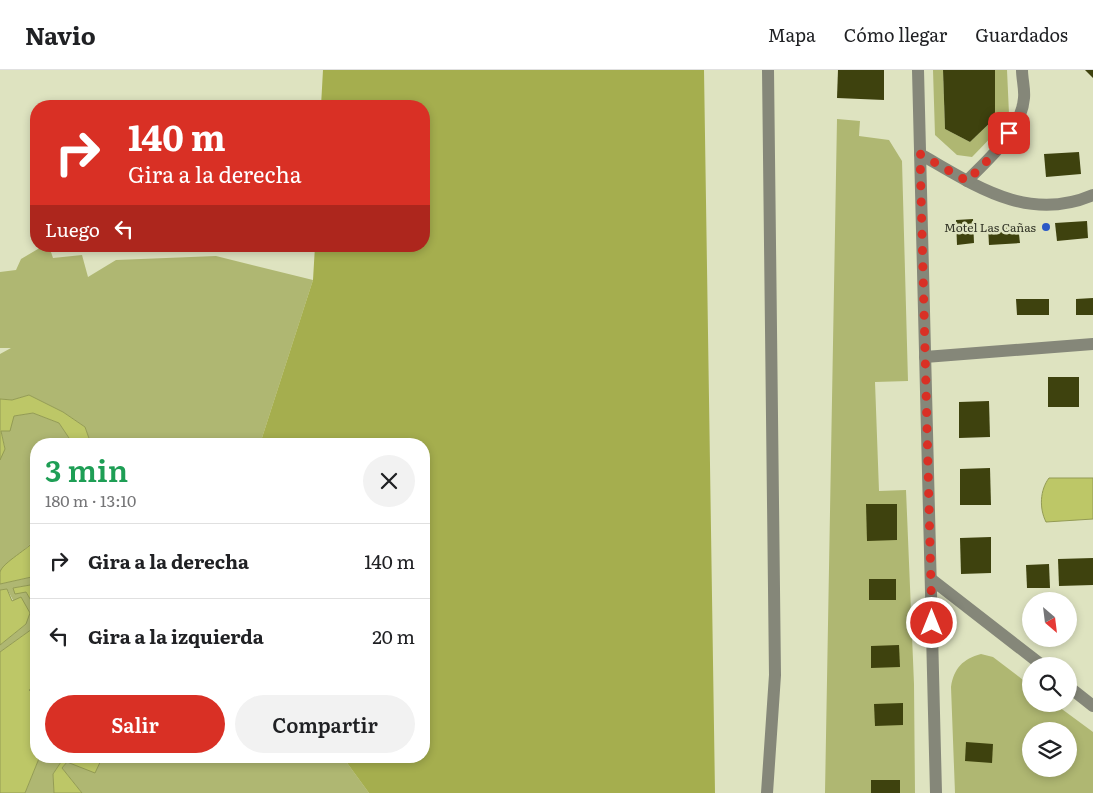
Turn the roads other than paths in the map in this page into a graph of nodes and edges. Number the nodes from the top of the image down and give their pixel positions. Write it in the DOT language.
graph roads {
  1 [pos="768,70"];
  2 [pos="918,70"];
  3 [pos="1022,70"];
  4 [pos="920,154"];
  5 [pos="967,181"];
  6 [pos="1093,195"];
  7 [pos="1093,344"];
  8 [pos="925,357"];
  9 [pos="931,579"];
  10 [pos="1031,657"];
  11 [pos="1077,693"];
  12 [pos="1093,706"];
  13 [pos="767,793"];
  14 [pos="936,793"];
  1 -- 13 [label="street"];
  2 -- 4 [label="street"];
  3 -- 5 [label="street"];
  4 -- 5 [label="street"];
  4 -- 8 [label="street"];
  5 -- 6 [label="street"];
  7 -- 8 [label="street"];
  8 -- 9 [label="street"];
  9 -- 10 [label="street"];
  9 -- 14 [label="street"];
  11 -- 12 [label="street"];
}
